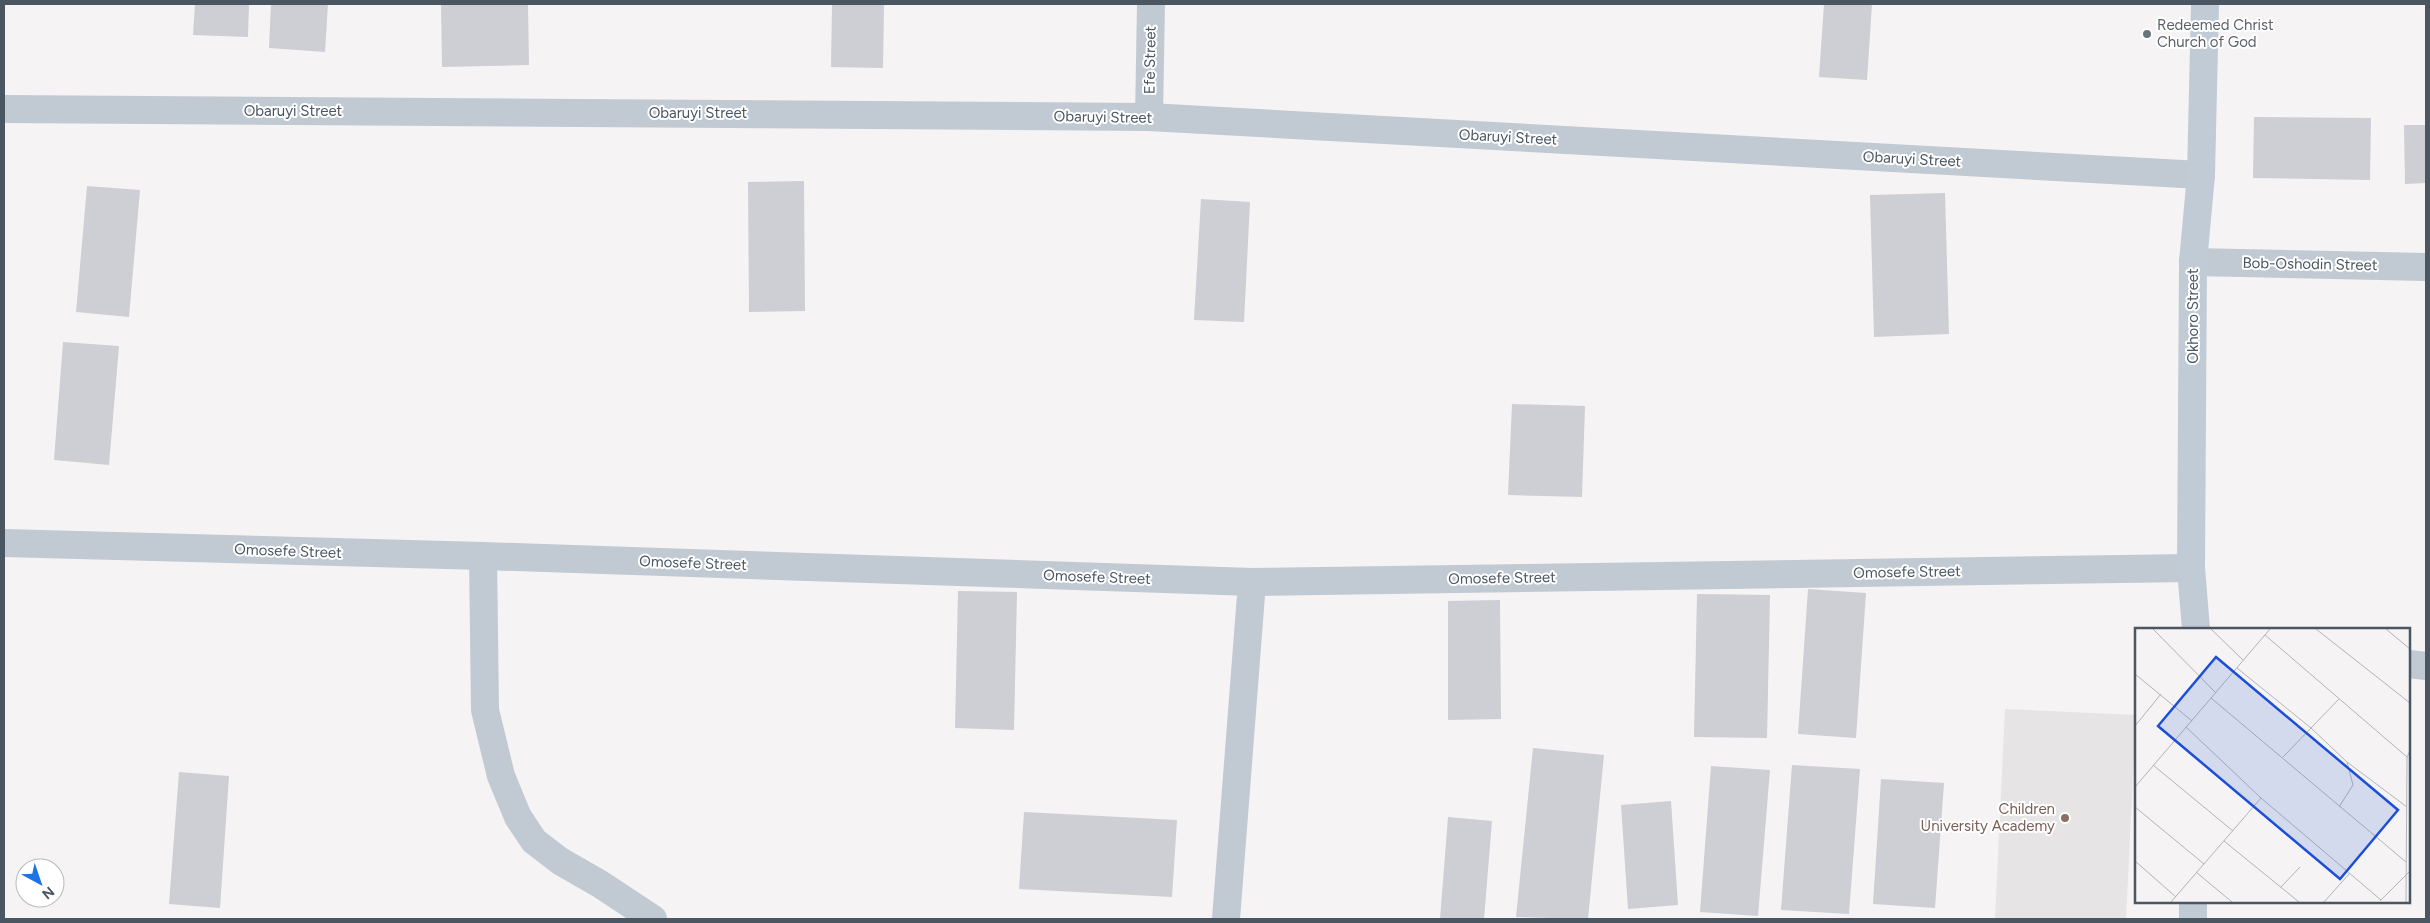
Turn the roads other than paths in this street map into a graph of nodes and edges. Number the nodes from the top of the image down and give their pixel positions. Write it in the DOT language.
graph roads {
  1 [pos="1151,4"];
  2 [pos="2205,4"];
  3 [pos="4,109"];
  4 [pos="1149,117"];
  5 [pos="2201,175"];
  6 [pos="2193,262"];
  7 [pos="2426,267"];
  8 [pos="4,543"];
  9 [pos="483,556"];
  10 [pos="2192,568"];
  11 [pos="1252,582"];
  12 [pos="2196,628"];
  13 [pos="2410,664"];
  14 [pos="2426,666"];
  15 [pos="2193,903"];
  16 [pos="653,919"];
  17 [pos="1226,919"];
  18 [pos="2193,919"];
  1 -- 4 [label="street, Efe Street"];
  2 -- 5 [label="street, Okhoro Street"];
  3 -- 4 [label="street, Obaruyi Street"];
  4 -- 5 [label="street, Obaruyi Street"];
  5 -- 6 [label="street, Okhoro Street"];
  6 -- 7 [label="street, Bob-Oshodin Street"];
  6 -- 10 [label="street, Okhoro Street"];
  8 -- 9 [label="street, Omosefe Street"];
  9 -- 11 [label="street, Omosefe Street"];
  9 -- 16 [label="street"];
  10 -- 11 [label="street, Omosefe Street"];
  10 -- 12 [label="street, Okhoro Street"];
  11 -- 17 [label="street"];
  13 -- 14 [label="street"];
  15 -- 18 [label="street"];
}
